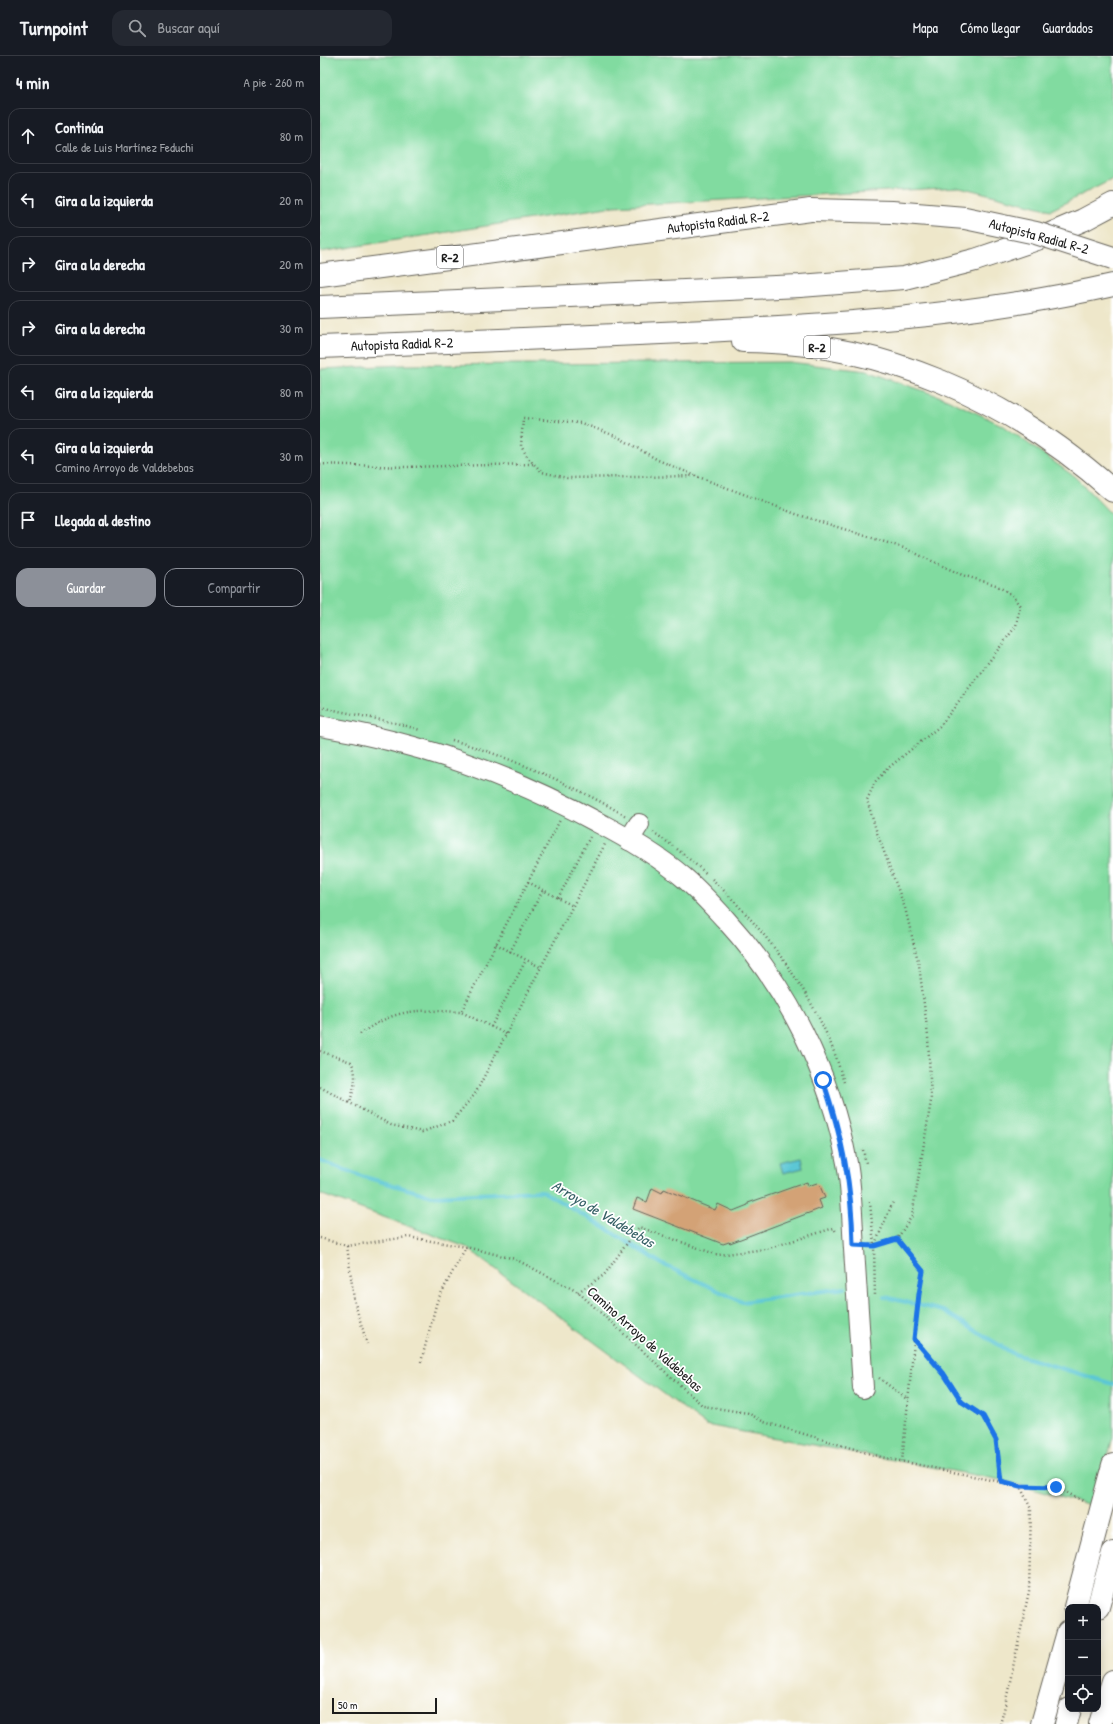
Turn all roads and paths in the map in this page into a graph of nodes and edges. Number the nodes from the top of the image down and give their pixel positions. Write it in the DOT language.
graph roads {
  1 [pos="1113,204"];
  2 [pos="1113,258"];
  3 [pos="320,274"];
  4 [pos="1113,285"];
  5 [pos="320,307"];
  6 [pos="485,341"];
  7 [pos="320,347"];
  8 [pos="320,464"];
  9 [pos="534,464"];
  10 [pos="696,476"];
  11 [pos="1113,491"];
  12 [pos="320,726"];
  13 [pos="568,806"];
  14 [pos="605,826"];
  15 [pos="528,882"];
  16 [pos="543,890"];
  17 [pos="558,898"];
  18 [pos="573,906"];
  19 [pos="496,944"];
  20 [pos="510,952"];
  21 [pos="526,960"];
  22 [pos="540,967"];
  23 [pos="461,1012"];
  24 [pos="491,1027"];
  25 [pos="360,1034"];
  26 [pos="506,1034"];
  27 [pos="320,1051"];
  28 [pos="320,1087"];
  29 [pos="350,1103"];
  30 [pos="893,1202"];
  31 [pos="320,1238"];
  32 [pos="897,1239"];
  33 [pos="853,1245"];
  34 [pos="347,1246"];
  35 [pos="874,1246"];
  36 [pos="466,1247"];
  37 [pos="578,1292"];
  38 [pos="914,1339"];
  39 [pos="368,1344"];
  40 [pos="421,1362"];
  41 [pos="870,1383"];
  42 [pos="908,1400"];
  43 [pos="902,1461"];
  44 [pos="1113,1465"];
  45 [pos="1001,1481"];
  46 [pos="1020,1486"];
  47 [pos="1088,1504"];
  48 [pos="1113,1553"];
  49 [pos="1076,1604"];
  50 [pos="1099,1604"];
  51 [pos="1066,1640"];
  52 [pos="1113,1681"];
  53 [pos="1069,1712"];
  54 [pos="1000,1724"];
  55 [pos="1042,1724"];
  56 [pos="1066,1724"];
  57 [pos="1100,1724"];
  1 -- 5 [label="highway"];
  2 -- 3 [label="highway, Autopista Radial R-2 / R-2, bridge"];
  4 -- 6 [label="highway, Autopista Radial R-2 / R-2"];
  6 -- 7 [label="highway, Autopista Radial R-2 / R-2"];
  6 -- 11 [label="highway, Autopista Radial R-2 / R-2"];
  8 -- 9 [label="path"];
  9 -- 10 [label="path"];
  9 -- 10 [label="path"];
  10 -- 32 [label="path"];
  12 -- 13 [label="street"];
  13 -- 14 [label="street"];
  13 -- 15 [label="path"];
  14 -- 17 [label="path"];
  14 -- 18 [label="path"];
  14 -- 33 [label="street"];
  15 -- 16 [label="path"];
  15 -- 19 [label="path"];
  16 -- 17 [label="path"];
  16 -- 20 [label="path"];
  17 -- 18 [label="path"];
  18 -- 22 [label="path"];
  19 -- 20 [label="path"];
  19 -- 23 [label="path"];
  20 -- 21 [label="path"];
  21 -- 22 [label="path"];
  21 -- 24 [label="path"];
  22 -- 26 [label="path"];
  23 -- 24 [label="path"];
  23 -- 25 [label="path"];
  24 -- 26 [label="path"];
  26 -- 29 [label="path"];
  27 -- 29 [label="path"];
  28 -- 29 [label="path"];
  30 -- 35 [label="path"];
  31 -- 34 [label="path, Camino Arroyo de Valdebebas"];
  32 -- 35 [label="path"];
  32 -- 38 [label="path"];
  33 -- 35 [label="path"];
  33 -- 37 [label="path"];
  33 -- 41 [label="street"];
  34 -- 36 [label="path, Camino Arroyo de Valdebebas"];
  34 -- 39 [label="path"];
  36 -- 37 [label="path, Camino Arroyo de Valdebebas"];
  36 -- 40 [label="path"];
  37 -- 43 [label="path, Camino Arroyo de Valdebebas"];
  38 -- 42 [label="path"];
  38 -- 45 [label="path"];
  41 -- 42 [label="path"];
  42 -- 43 [label="path"];
  43 -- 45 [label="path, Camino Arroyo de Valdebebas"];
  44 -- 49 [label="highway"];
  45 -- 46 [label="path, Camino Arroyo de Valdebebas"];
  46 -- 47 [label="path, Camino Arroyo de Valdebebas"];
  46 -- 54 [label="path"];
  48 -- 50 [label="highway"];
  51 -- 55 [label="highway"];
  52 -- 57 [label="highway"];
  53 -- 56 [label="highway"];
}
